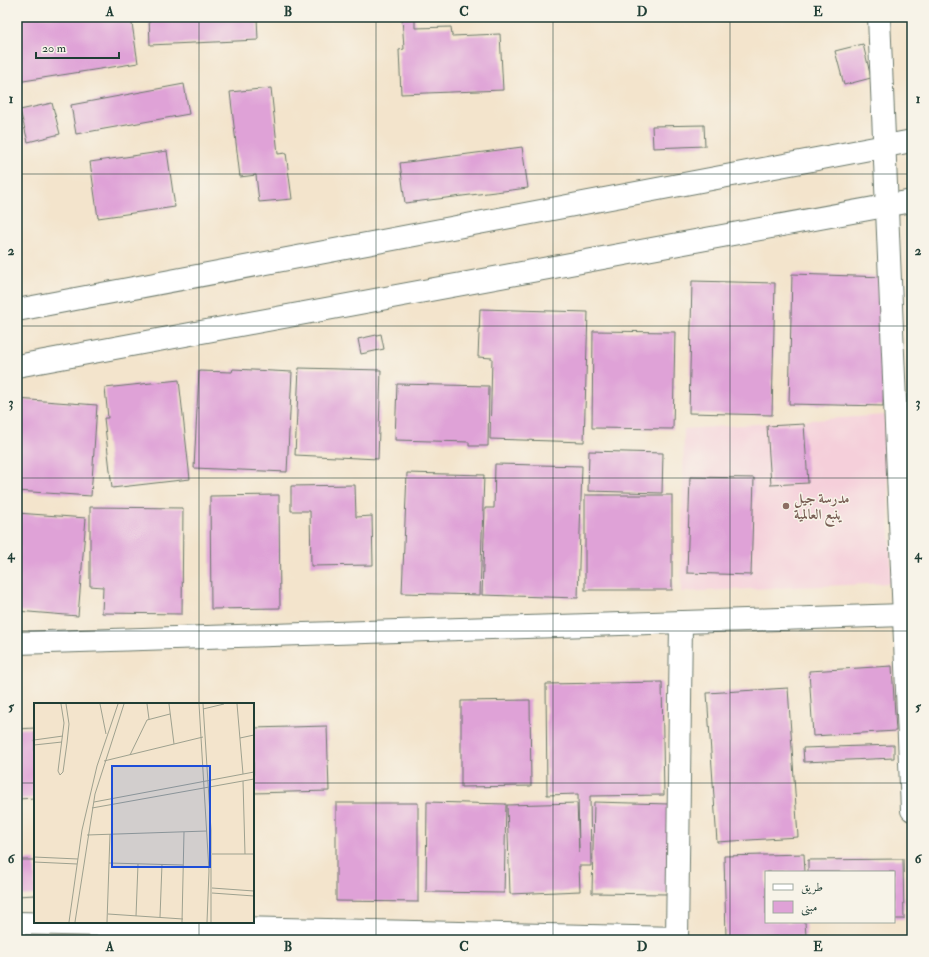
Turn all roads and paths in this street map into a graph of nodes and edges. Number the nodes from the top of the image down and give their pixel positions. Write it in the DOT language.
graph roads {
  1 [pos="879,17"];
  2 [pos="912,141"];
  3 [pos="884,146"];
  4 [pos="912,201"];
  5 [pos="887,206"];
  6 [pos="17,310"];
  7 [pos="17,366"];
  8 [pos="904,615"];
  9 [pos="681,622"];
  10 [pos="17,643"];
  11 [pos="912,810"];
  12 [pos="17,923"];
  13 [pos="250,934"];
  14 [pos="475,937"];
  15 [pos="677,939"];
  1 -- 3 [label="street"];
  2 -- 3 [label="street"];
  3 -- 5 [label="street"];
  3 -- 6 [label="street"];
  4 -- 5 [label="street"];
  5 -- 7 [label="street"];
  5 -- 8 [label="street"];
  8 -- 9 [label="street"];
  8 -- 11 [label="street"];
  9 -- 10 [label="street"];
  9 -- 15 [label="street"];
  12 -- 13 [label="street"];
  13 -- 14 [label="street"];
  14 -- 15 [label="street"];
}
